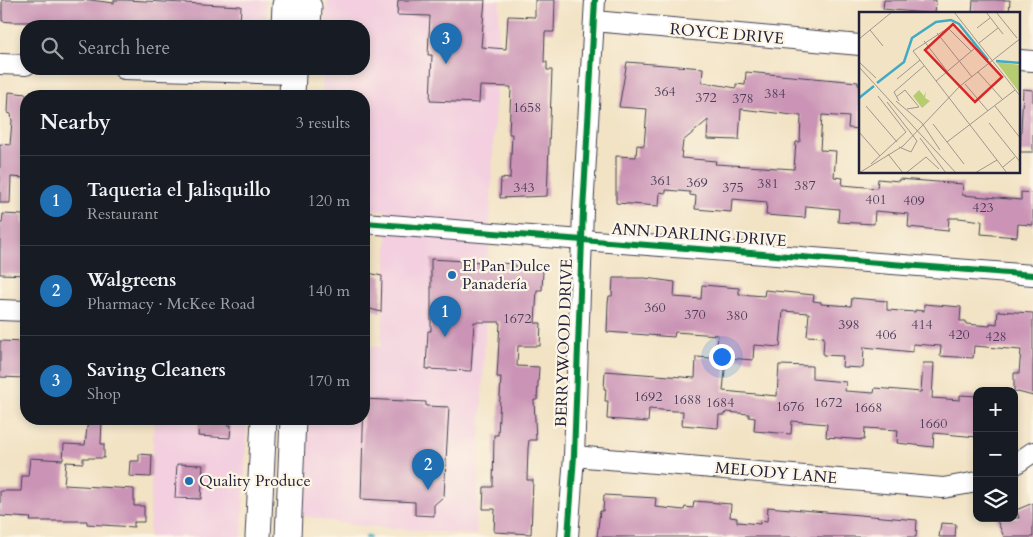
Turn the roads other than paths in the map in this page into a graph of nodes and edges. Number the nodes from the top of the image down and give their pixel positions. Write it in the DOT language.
graph roads {
  1 [pos="288,0"];
  2 [pos="305,0"];
  3 [pos="595,0"];
  4 [pos="284,20"];
  5 [pos="308,20"];
  6 [pos="594,22"];
  7 [pos="859,46"];
  8 [pos="1020,60"];
  9 [pos="1033,61"];
  10 [pos="0,64"];
  11 [pos="20,65"];
  12 [pos="251,75"];
  13 [pos="293,77"];
  14 [pos="370,222"];
  15 [pos="582,240"];
  16 [pos="1033,275"];
  17 [pos="0,310"];
  18 [pos="20,311"];
  19 [pos="264,425"];
  20 [pos="293,425"];
  21 [pos="1033,452"];
  22 [pos="574,456"];
  23 [pos="1018,462"];
  24 [pos="973,483"];
  25 [pos="258,537"];
  26 [pos="288,537"];
  27 [pos="568,537"];
  1 -- 4 [label="main road"];
  2 -- 5 [label="main road"];
  3 -- 6 [label="street, BERRYWOOD DRIVE"];
  6 -- 7 [label="street, ROYCE DRIVE"];
  6 -- 15 [label="street, BERRYWOOD DRIVE"];
  8 -- 9 [label="street"];
  10 -- 11 [label="street"];
  12 -- 13 [label="street"];
  14 -- 15 [label="street, ANN DARLING DRIVE"];
  15 -- 16 [label="street, ANN DARLING DRIVE"];
  15 -- 22 [label="street, BERRYWOOD DRIVE"];
  17 -- 18 [label="street"];
  19 -- 25 [label="main road"];
  20 -- 26 [label="main road"];
  21 -- 23 [label="street"];
  22 -- 24 [label="street, MELODY LANE"];
  22 -- 27 [label="street, BERRYWOOD DRIVE"];
}
